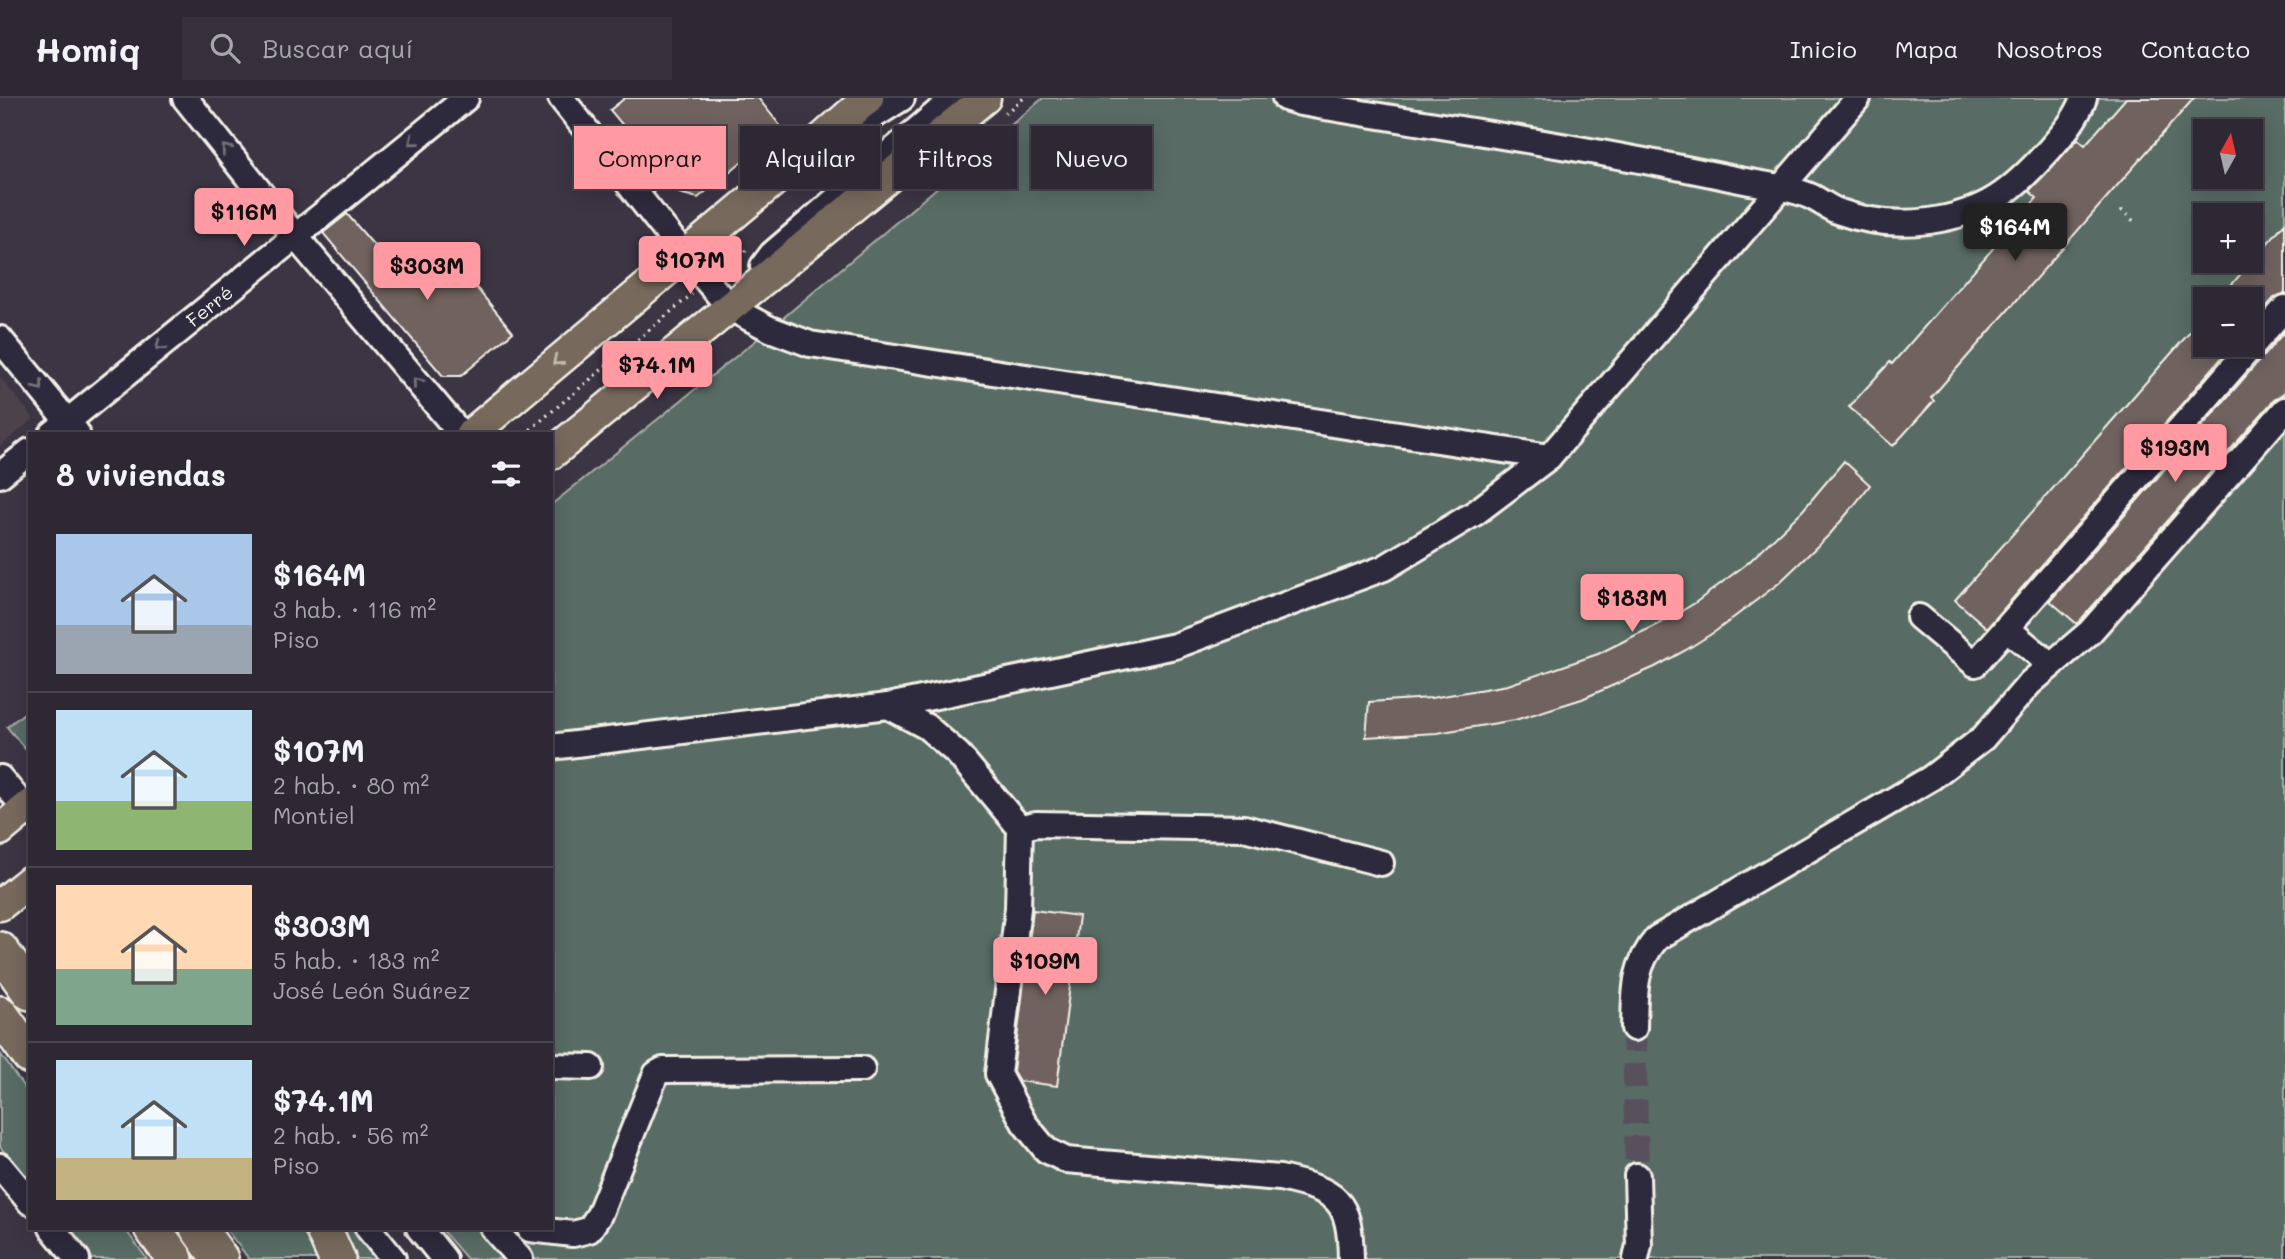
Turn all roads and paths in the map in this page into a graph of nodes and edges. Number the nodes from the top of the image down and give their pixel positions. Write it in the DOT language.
graph roads {
  1 [pos="185,98"];
  2 [pos="466,98"];
  3 [pos="561,98"];
  4 [pos="868,98"];
  5 [pos="902,98"];
  6 [pos="954,98"];
  7 [pos="985,98"];
  8 [pos="1285,98"];
  9 [pos="1858,98"];
  10 [pos="2084,98"];
  11 [pos="836,126"];
  12 [pos="858,126"];
  13 [pos="763,189"];
  14 [pos="1782,189"];
  15 [pos="2121,210"];
  16 [pos="2136,223"];
  17 [pos="295,236"];
  18 [pos="750,247"];
  19 [pos="684,254"];
  20 [pos="708,282"];
  21 [pos="730,308"];
  22 [pos="2285,308"];
  23 [pos="0,338"];
  24 [pos="2285,410"];
  25 [pos="66,430"];
  26 [pos="459,432"];
  27 [pos="473,432"];
  28 [pos="527,432"];
  29 [pos="553,452"];
  30 [pos="28,454"];
  31 [pos="1549,457"];
  32 [pos="0,475"];
  33 [pos="1919,617"];
  34 [pos="2006,628"];
  35 [pos="2052,665"];
  36 [pos="888,706"];
  37 [pos="553,747"];
  38 [pos="0,778"];
  39 [pos="28,809"];
  40 [pos="1020,828"];
  41 [pos="0,830"];
  42 [pos="1381,863"];
  43 [pos="28,883"];
  44 [pos="0,905"];
  45 [pos="0,950"];
  46 [pos="28,989"];
  47 [pos="0,1014"];
  48 [pos="1634,1028"];
  49 [pos="28,1053"];
  50 [pos="553,1066"];
  51 [pos="591,1067"];
  52 [pos="862,1069"];
  53 [pos="0,1166"];
  54 [pos="1637,1176"];
  55 [pos="28,1200"];
  56 [pos="54,1230"];
  57 [pos="153,1230"];
  58 [pos="199,1230"];
  59 [pos="324,1230"];
  60 [pos="370,1230"];
  61 [pos="421,1230"];
  62 [pos="495,1230"];
  63 [pos="539,1230"];
  64 [pos="77,1259"];
  65 [pos="175,1259"];
  66 [pos="220,1259"];
  67 [pos="337,1259"];
  68 [pos="393,1259"];
  69 [pos="444,1259"];
  70 [pos="520,1259"];
  71 [pos="1351,1259"];
  72 [pos="1636,1259"];
  17 -- 1 [label="street, one-way"];
  2 -- 17 [label="street, Ferré, one-way"];
  3 -- 19 [label="street"];
  4 -- 11 [label="main road"];
  5 -- 12 [label="street"];
  6 -- 21 [label="street"];
  7 -- 21 [label="main road"];
  8 -- 14 [label="street"];
  9 -- 14 [label="street"];
  10 -- 14 [label="street"];
  13 -- 19 [label="main road"];
  14 -- 31 [label="street"];
  15 -- 16 [label="path"];
  17 -- 25 [label="street, Ferré, one-way"];
  26 -- 17 [label="street, one-way"];
  18 -- 20 [label="path"];
  19 -- 20 [label="street"];
  19 -- 27 [label="main road, one-way"];
  20 -- 21 [label="street"];
  20 -- 28 [label="path"];
  21 -- 29 [label="main road"];
  21 -- 31 [label="street"];
  22 -- 34 [label="street"];
  23 -- 25 [label="street, one-way"];
  24 -- 35 [label="street"];
  30 -- 32 [label="street"];
  31 -- 36 [label="street"];
  33 -- 34 [label="street"];
  34 -- 35 [label="street"];
  35 -- 48 [label="street"];
  36 -- 37 [label="street"];
  36 -- 40 [label="street"];
  38 -- 39 [label="street"];
  39 -- 41 [label="main road"];
  40 -- 42 [label="street"];
  40 -- 71 [label="street"];
  43 -- 44 [label="main road"];
  45 -- 46 [label="highway"];
  47 -- 49 [label="highway"];
  50 -- 51 [label="street"];
  52 -- 63 [label="street"];
  53 -- 55 [label="street"];
  54 -- 72 [label="street"];
  56 -- 64 [label="street"];
  57 -- 65 [label="highway"];
  58 -- 66 [label="highway"];
  59 -- 67 [label="highway"];
  60 -- 68 [label="street"];
  61 -- 69 [label="street"];
  62 -- 70 [label="street"];
}
